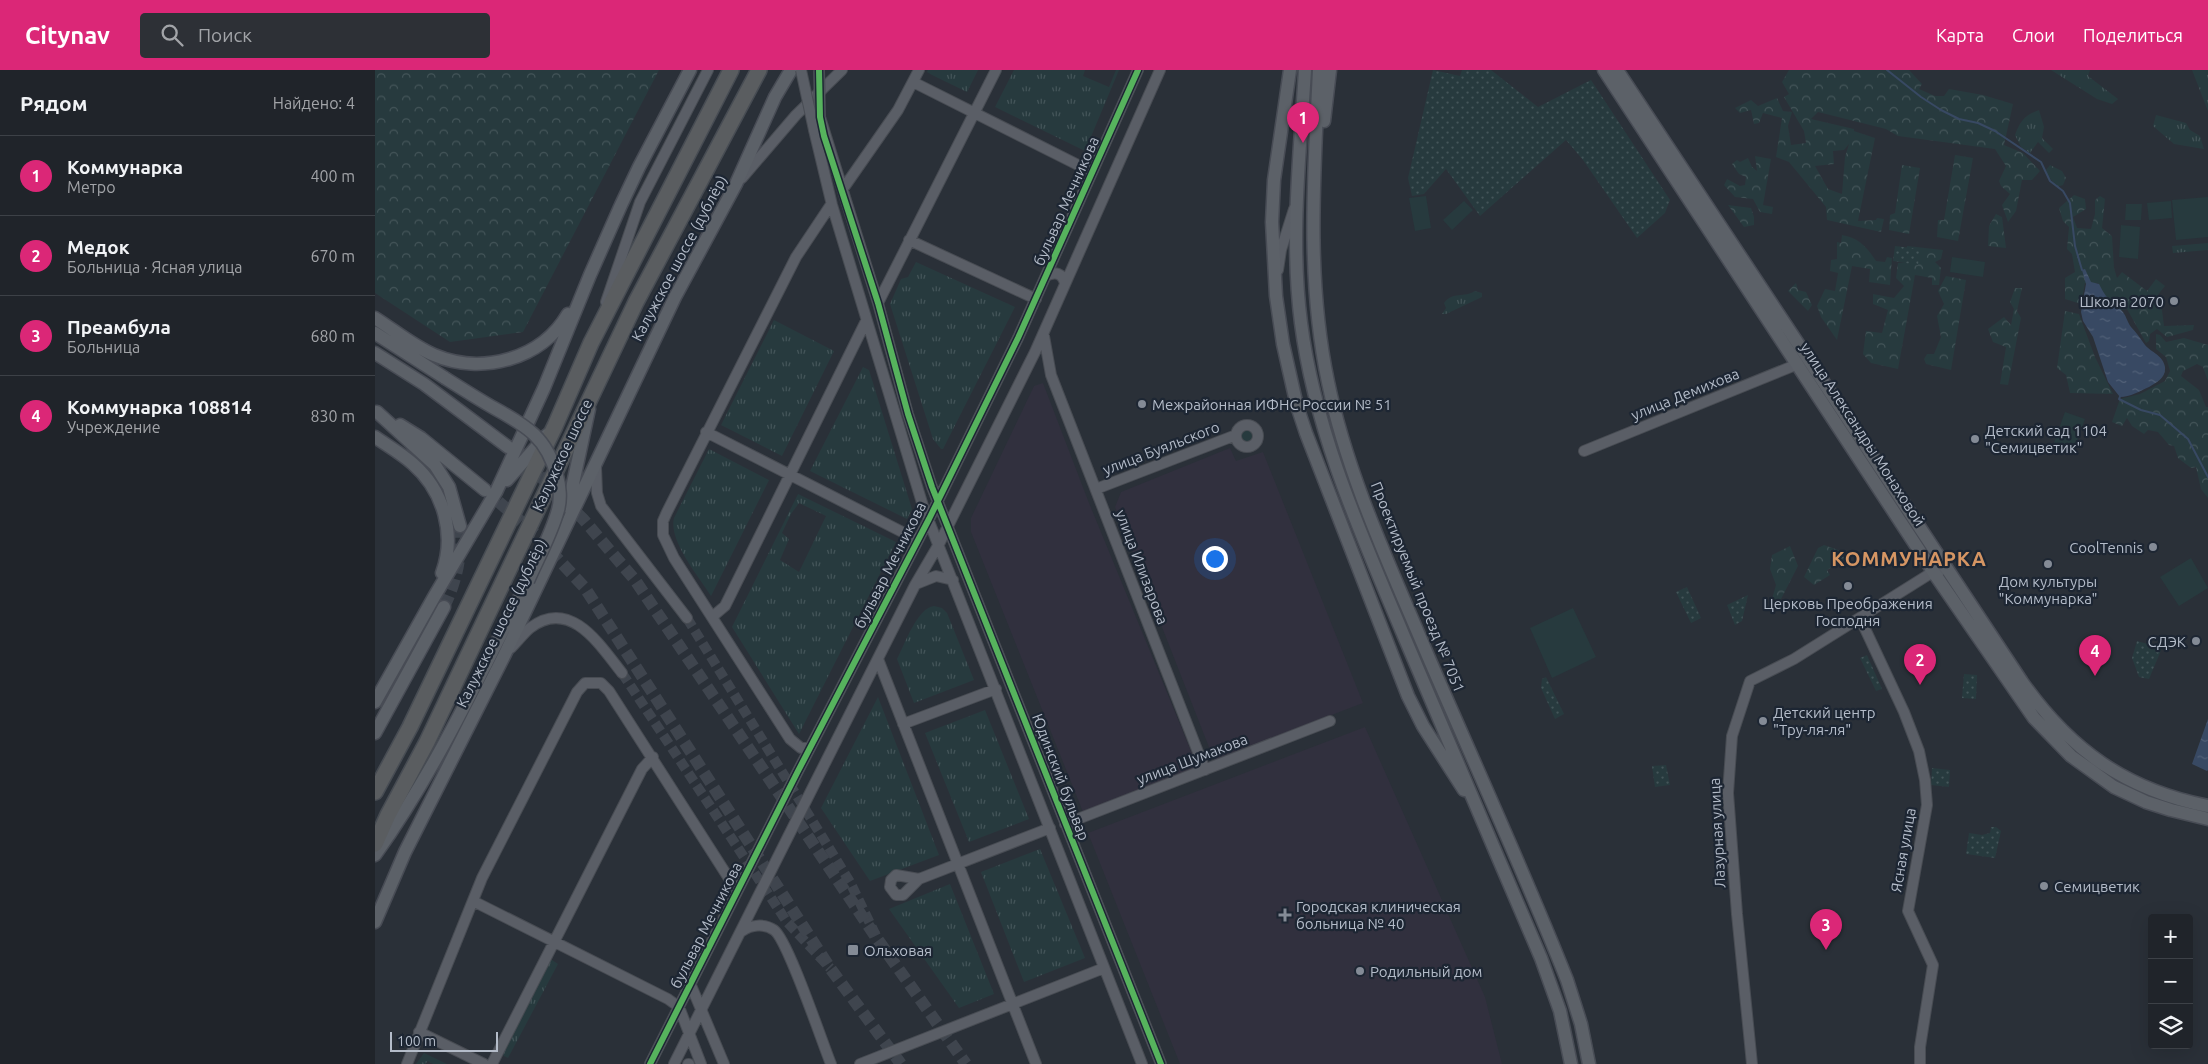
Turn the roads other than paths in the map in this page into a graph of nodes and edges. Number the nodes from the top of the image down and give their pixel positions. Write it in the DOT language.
graph roads {
  1 [pos="690,70"];
  2 [pos="708,70"];
  3 [pos="723,70"];
  4 [pos="731,70"];
  5 [pos="759,70"];
  6 [pos="791,70"];
  7 [pos="801,70"];
  8 [pos="819,70"];
  9 [pos="842,70"];
  10 [pos="919,70"];
  11 [pos="996,70"];
  12 [pos="1138,70"];
  13 [pos="1160,70"];
  14 [pos="1290,70"];
  15 [pos="1305,70"];
  16 [pos="1319,70"];
  17 [pos="1330,70"];
  18 [pos="1604,70"];
  19 [pos="1617,70"];
  20 [pos="913,82"];
  21 [pos="974,113"];
  22 [pos="705,117"];
  23 [pos="1315,167"];
  24 [pos="1092,172"];
  25 [pos="736,184"];
  26 [pos="845,186"];
  27 [pos="1297,199"];
  28 [pos="830,206"];
  29 [pos="909,240"];
  30 [pos="868,274"];
  31 [pos="590,275"];
  32 [pos="1046,276"];
  33 [pos="890,278"];
  34 [pos="1065,284"];
  35 [pos="1276,296"];
  36 [pos="1035,299"];
  37 [pos="878,303"];
  38 [pos="375,318"];
  39 [pos="866,321"];
  40 [pos="375,332"];
  41 [pos="1043,334"];
  42 [pos="591,343"];
  43 [pos="853,350"];
  44 [pos="375,353"];
  45 [pos="876,354"];
  46 [pos="1798,364"];
  47 [pos="1028,367"];
  48 [pos="1051,375"];
  49 [pos="594,388"];
  50 [pos="376,411"];
  51 [pos="555,426"];
  52 [pos="706,432"];
  53 [pos="1236,435"];
  54 [pos="375,437"];
  55 [pos="508,447"];
  56 [pos="1584,451"];
  57 [pos="597,459"];
  58 [pos="790,475"];
  59 [pos="1096,489"];
  60 [pos="491,491"];
  61 [pos="937,500"];
  62 [pos="929,519"];
  63 [pos="948,524"];
  64 [pos="460,526"];
  65 [pos="562,533"];
  66 [pos="918,540"];
  67 [pos="939,544"];
  68 [pos="1947,569"];
  69 [pos="1934,573"];
  70 [pos="953,580"];
  71 [pos="915,585"];
  72 [pos="434,597"];
  73 [pos="444,607"];
  74 [pos="712,617"];
  75 [pos="687,618"];
  76 [pos="1860,618"];
  77 [pos="505,654"];
  78 [pos="878,659"];
  79 [pos="622,673"];
  80 [pos="996,688"];
  81 [pos="375,702"];
  82 [pos="1330,721"];
  83 [pos="903,724"];
  84 [pos="375,733"];
  85 [pos="810,748"];
  86 [pos="653,757"];
  87 [pos="1205,770"];
  88 [pos="375,792"];
  89 [pos="1474,804"];
  90 [pos="2208,806"];
  91 [pos="2208,819"];
  92 [pos="1065,824"];
  93 [pos="1050,828"];
  94 [pos="375,844"];
  95 [pos="375,855"];
  96 [pos="958,864"];
  97 [pos="919,879"];
  98 [pos="737,891"];
  99 [pos="473,901"];
  100 [pos="375,922"];
  101 [pos="741,931"];
  102 [pos="553,942"];
  103 [pos="1104,968"];
  104 [pos="690,983"];
  105 [pos="1013,1004"];
  106 [pos="679,1007"];
  107 [pos="701,1012"];
  108 [pos="419,1032"];
  109 [pos="690,1035"];
  110 [pos="1587,1050"];
  111 [pos="407,1064"];
  112 [pos="484,1064"];
  113 [pos="492,1064"];
  114 [pos="650,1064"];
  115 [pos="674,1064"];
  116 [pos="701,1064"];
  117 [pos="724,1064"];
  118 [pos="831,1064"];
  119 [pos="860,1064"];
  120 [pos="1036,1064"];
  121 [pos="1142,1064"];
  122 [pos="1161,1064"];
  123 [pos="1571,1064"];
  124 [pos="1589,1064"];
  125 [pos="1593,1064"];
  126 [pos="1752,1064"];
  127 [pos="1920,1064"];
  1 -- 31 [label="main road"];
  2 -- 42 [label="street"];
  3 -- 22 [label="main road"];
  4 -- 22 [label="highway, Калужское шоссе"];
  5 -- 49 [label="highway, Калужское шоссе"];
  6 -- 25 [label="main road, Калужское шоссе (дублёр)"];
  7 -- 39 [label="street, Юдинский бульвар, bridge"];
  8 -- 30 [label="street, Юдинский бульвар, bridge"];
  9 -- 25 [label="street"];
  10 -- 20 [label="street"];
  11 -- 21 [label="street"];
  12 -- 24 [label="street, бульвар Мечникова"];
  13 -- 34 [label="street"];
  14 -- 35 [label="main road"];
  15 -- 27 [label="main road, Проектируемый проезд № 7051"];
  16 -- 23 [label="main road, Проектируемый проезд № 7051"];
  17 -- 23 [label="main road"];
  18 -- 46 [label="main road, улица Александры Монаховой"];
  19 -- 68 [label="main road, улица Александры Монаховой"];
  20 -- 21 [label="street"];
  20 -- 26 [label="street"];
  21 -- 24 [label="street"];
  21 -- 29 [label="street"];
  22 -- 42 [label="highway, Калужское шоссе"];
  23 -- 110 [label="main road, Проектируемый проезд № 7051"];
  24 -- 32 [label="street, бульвар Мечникова"];
  25 -- 57 [label="main road, Калужское шоссе (дублёр)"];
  27 -- 35 [label="street"];
  27 -- 89 [label="main road, Проектируемый проезд № 7051"];
  28 -- 52 [label="street"];
  29 -- 33 [label="street"];
  29 -- 36 [label="street"];
  30 -- 33 [label="street"];
  30 -- 37 [label="street, Юдинский бульвар"];
  31 -- 38 [label="main road"];
  31 -- 60 [label="main road"];
  32 -- 34 [label="street"];
  32 -- 36 [label="street, бульвар Мечникова"];
  33 -- 37 [label="street"];
  34 -- 41 [label="street"];
  35 -- 89 [label="main road"];
  36 -- 61 [label="street, бульвар Мечникова"];
  37 -- 61 [label="street, Юдинский бульвар"];
  39 -- 43 [label="street"];
  39 -- 45 [label="street, Юдинский бульвар"];
  40 -- 95 [label="main road, bridge"];
  41 -- 47 [label="street"];
  41 -- 48 [label="street, улица Илизарова"];
  42 -- 51 [label="highway, Калужское шоссе"];
  43 -- 45 [label="street"];
  43 -- 58 [label="street"];
  44 -- 55 [label="main road"];
  45 -- 62 [label="street, Юдинский бульвар"];
  46 -- 56 [label="street, улица Демихова"];
  46 -- 69 [label="main road, улица Александры Монаховой"];
  47 -- 48 [label="street"];
  47 -- 63 [label="street"];
  48 -- 59 [label="street, улица Илизарова"];
  49 -- 65 [label="main road"];
  49 -- 94 [label="highway, Калужское шоссе"];
  50 -- 60 [label="main road"];
  50 -- 64 [label="main road"];
  51 -- 60 [label="main road"];
  51 -- 88 [label="highway, Калужское шоссе"];
  52 -- 58 [label="street"];
  52 -- 74 [label="street"];
  53 -- 59 [label="street, улица Буяльского"];
  54 -- 72 [label="main road"];
  57 -- 65 [label="main road, Калужское шоссе (дублёр)"];
  57 -- 75 [label="street"];
  58 -- 66 [label="street"];
  58 -- 74 [label="street"];
  59 -- 87 [label="street, улица Илизарова"];
  60 -- 72 [label="main road"];
  61 -- 62 [label="street, бульвар Мечникова"];
  61 -- 63 [label="street, Юдинский бульвар"];
  62 -- 66 [label="street, бульвар Мечникова"];
  62 -- 67 [label="street, Юдинский бульвар"];
  63 -- 67 [label="street"];
  63 -- 92 [label="street, Юдинский бульвар"];
  65 -- 77 [label="main road, Калужское шоссе (дублёр)"];
  66 -- 85 [label="street, бульвар Мечникова"];
  67 -- 70 [label="street, Юдинский бульвар"];
  67 -- 71 [label="street"];
  68 -- 69 [label="street, Лазурная улица"];
  68 -- 90 [label="main road, улица Александры Монаховой"];
  69 -- 76 [label="street, Лазурная улица"];
  69 -- 91 [label="main road, улица Александры Монаховой"];
  70 -- 71 [label="street"];
  70 -- 80 [label="street, Юдинский бульвар"];
  71 -- 78 [label="street"];
  72 -- 81 [label="main road"];
  73 -- 84 [label="main road"];
  74 -- 85 [label="street"];
  76 -- 126 [label="street, Лазурная улица"];
  76 -- 127 [label="street, Ясная улица"];
  77 -- 79 [label="street"];
  77 -- 100 [label="main road, Калужское шоссе (дублёр)"];
  78 -- 83 [label="street"];
  78 -- 101 [label="street"];
  80 -- 83 [label="street"];
  80 -- 93 [label="street, Юдинский бульвар"];
  82 -- 87 [label="street, улица Шумакова"];
  83 -- 96 [label="street"];
  85 -- 98 [label="street, бульвар Мечникова"];
  86 -- 98 [label="street"];
  86 -- 99 [label="street"];
  86 -- 102 [label="street"];
  87 -- 92 [label="street, улица Шумакова"];
  89 -- 123 [label="main road, Проектируемый проезд № 7051"];
  92 -- 122 [label="street, Юдинский бульвар"];
  93 -- 96 [label="street"];
  93 -- 103 [label="street, Юдинский бульвар"];
  96 -- 97 [label="street"];
  96 -- 105 [label="street"];
  98 -- 104 [label="street, бульвар Мечникова"];
  99 -- 102 [label="street"];
  99 -- 108 [label="street"];
  101 -- 107 [label="street"];
  101 -- 118 [label="street"];
  102 -- 106 [label="street"];
  102 -- 113 [label="street"];
  103 -- 105 [label="street"];
  103 -- 121 [label="street, Юдинский бульвар"];
  104 -- 106 [label="street, бульвар Мечникова"];
  104 -- 107 [label="street"];
  105 -- 119 [label="street"];
  105 -- 120 [label="street"];
  106 -- 109 [label="street"];
  106 -- 114 [label="street, бульвар Мечникова"];
  107 -- 109 [label="street"];
  107 -- 117 [label="street"];
  108 -- 111 [label="street"];
  108 -- 112 [label="street"];
  109 -- 115 [label="street"];
  109 -- 116 [label="street"];
  110 -- 124 [label="main road, Проектируемый проезд № 7051"];
  110 -- 125 [label="street"];
}
